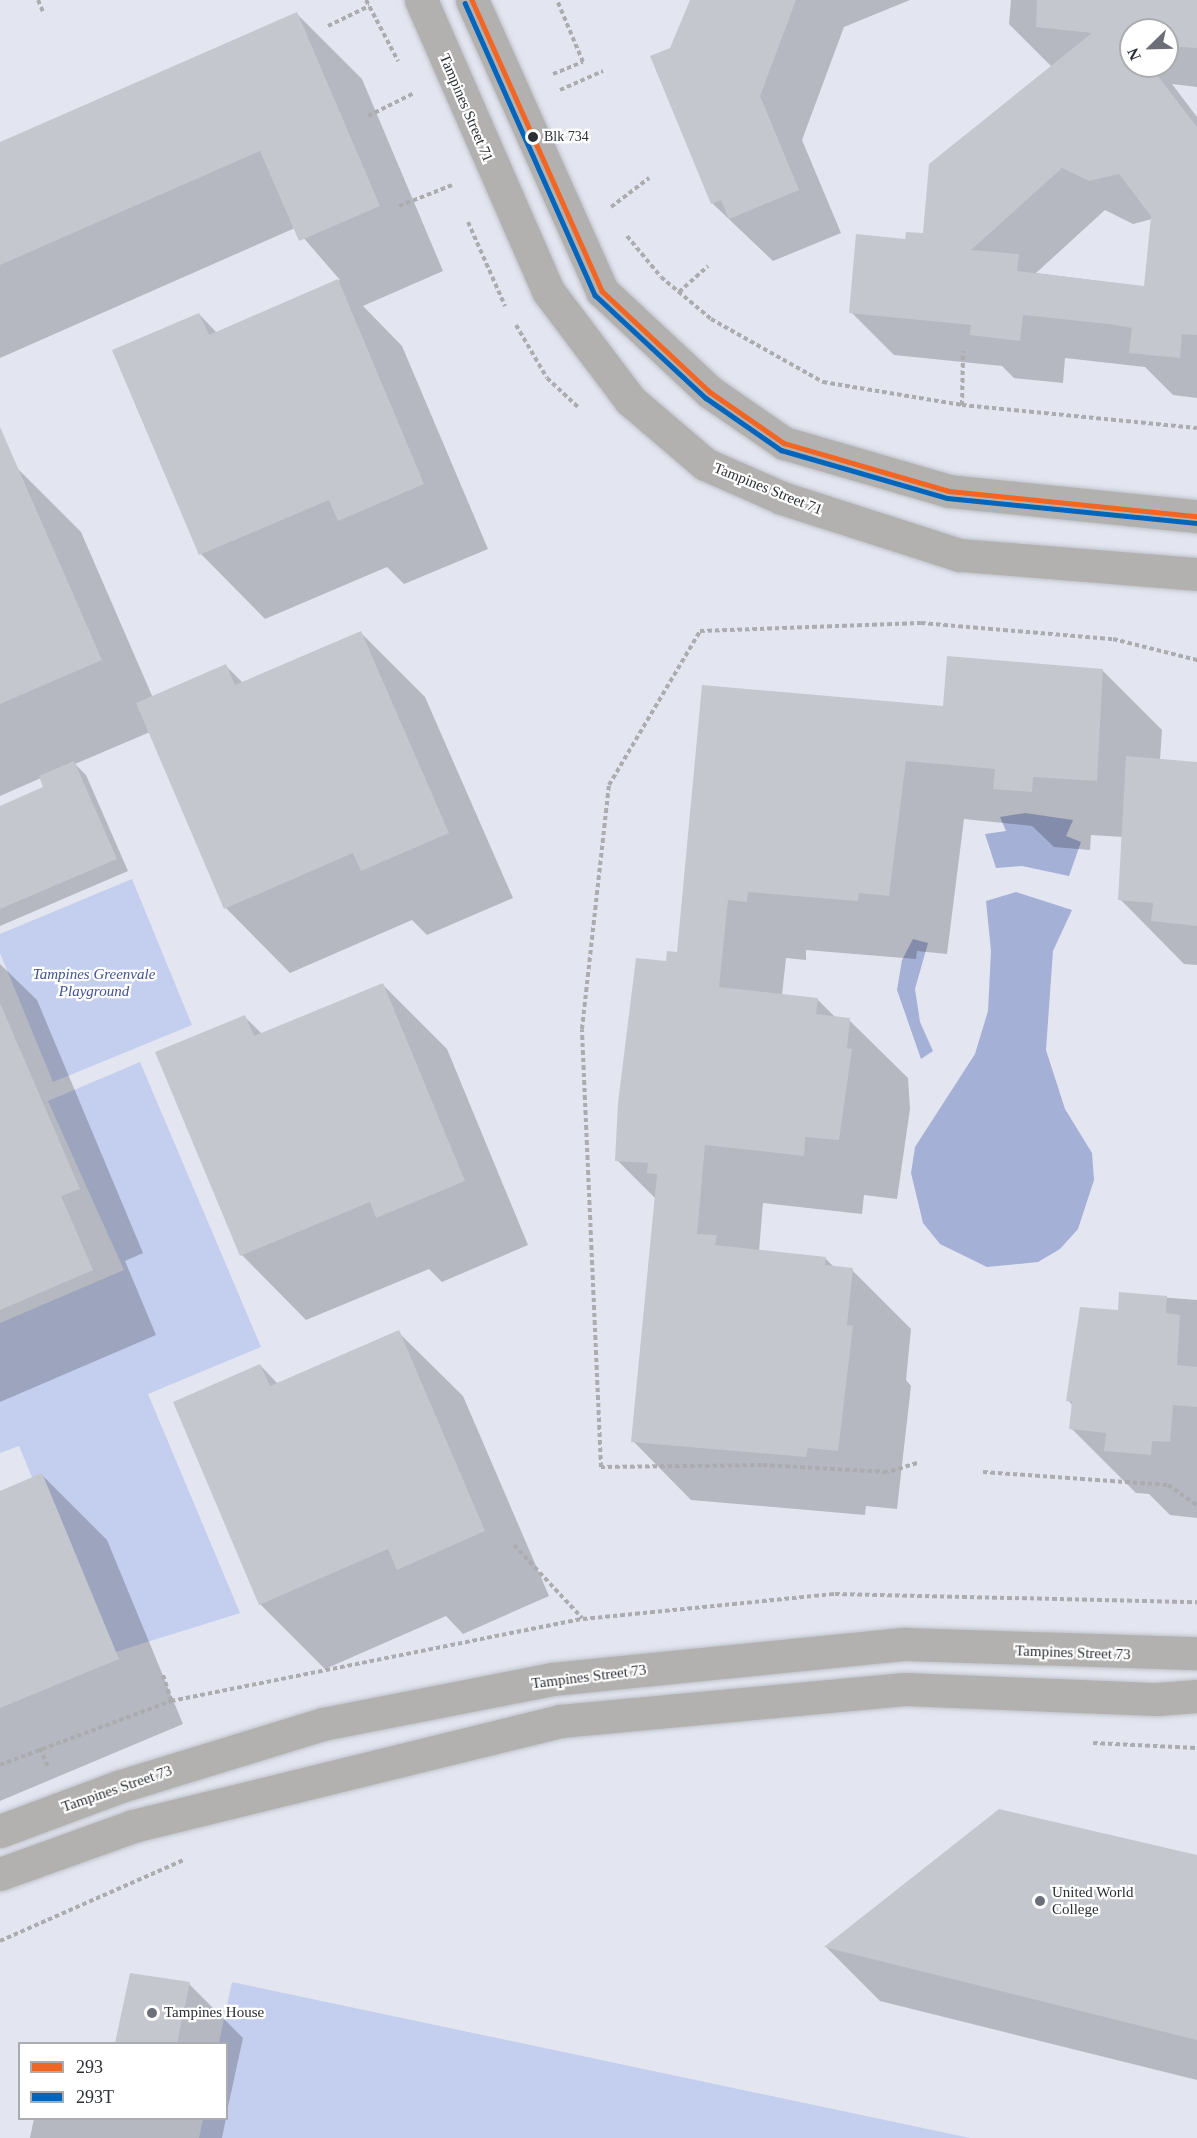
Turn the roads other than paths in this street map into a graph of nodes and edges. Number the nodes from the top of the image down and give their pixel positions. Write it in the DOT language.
graph roads {
  1 [pos="421,0"];
  2 [pos="472,0"];
  3 [pos="1197,516"];
  4 [pos="1197,574"];
  5 [pos="1197,1653"];
  6 [pos="1197,1696"];
  7 [pos="0,1831"];
  8 [pos="0,1874"];
  1 -- 4 [label="street, Tampines Street 71"];
  2 -- 3 [label="street"];
  5 -- 7 [label="street, Tampines Street 73"];
  6 -- 8 [label="street"];
}
